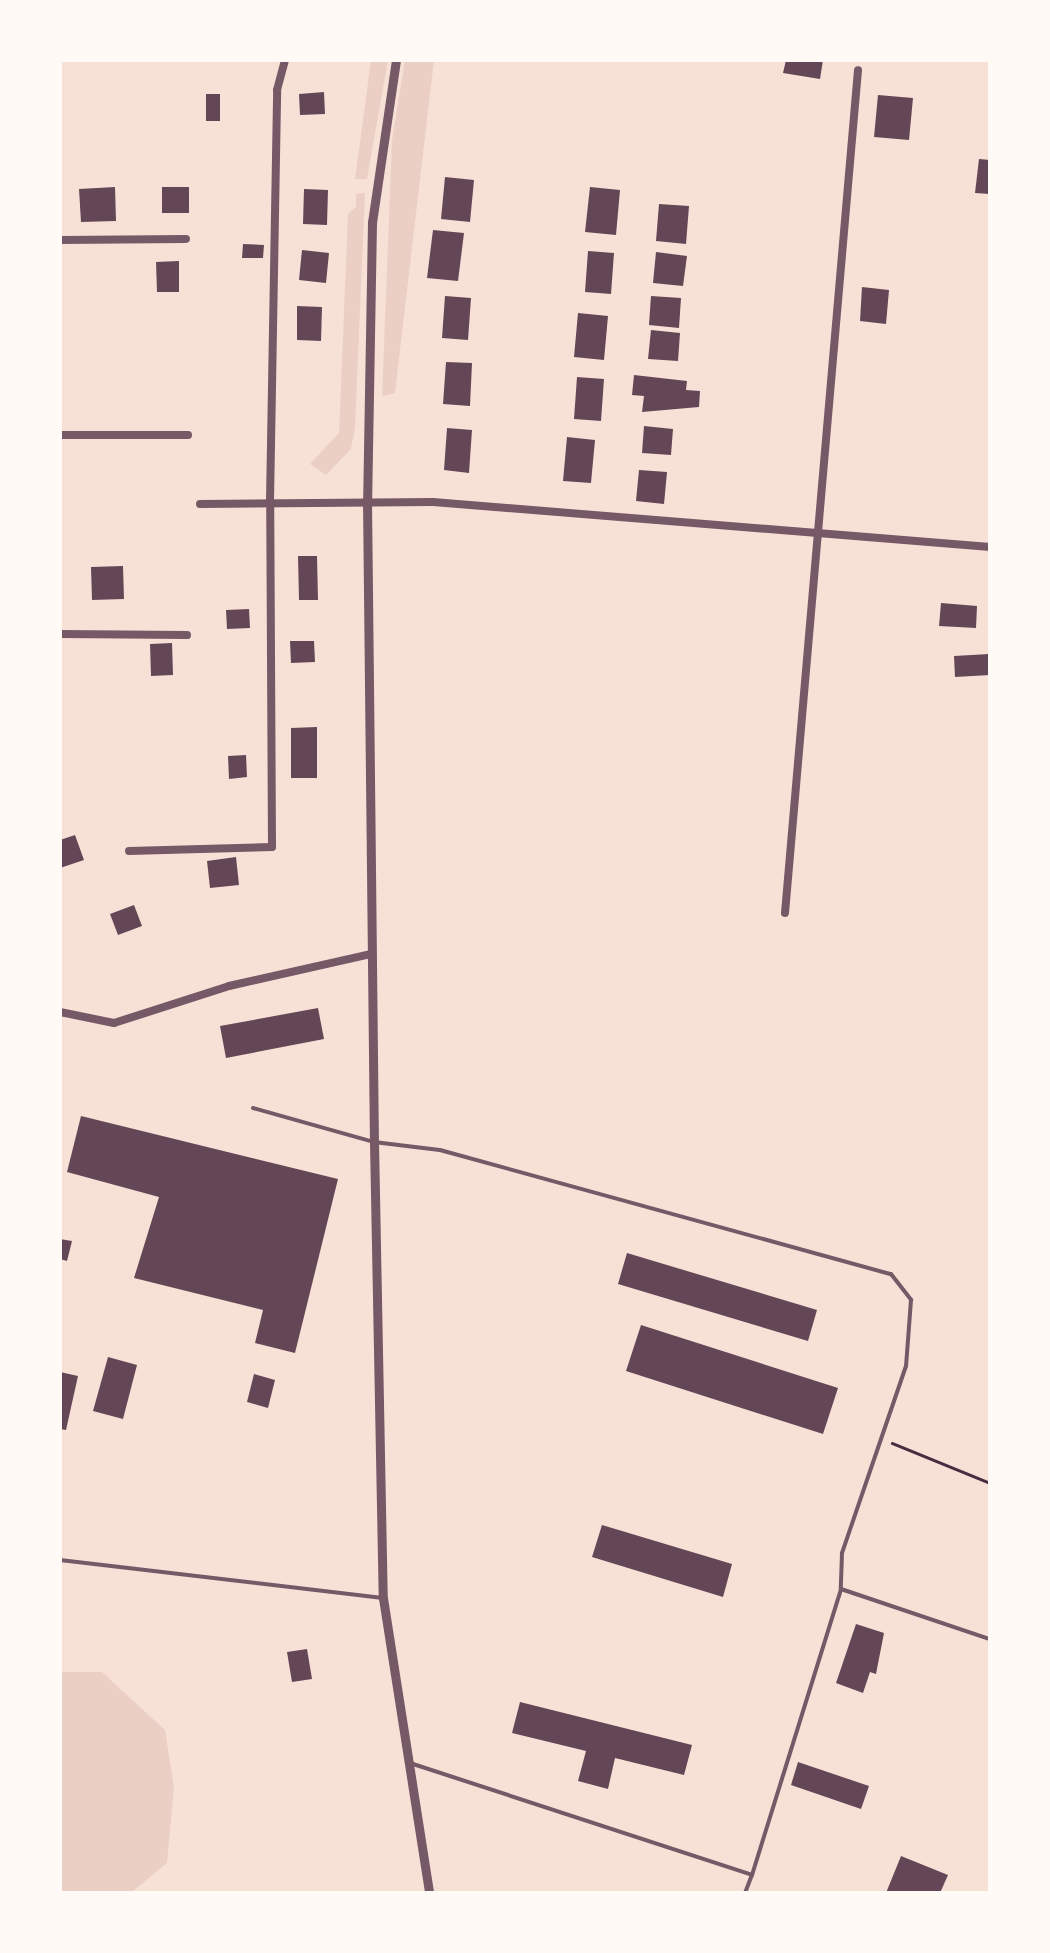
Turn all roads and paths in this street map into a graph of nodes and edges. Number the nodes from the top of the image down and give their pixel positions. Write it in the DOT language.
graph roads {
  1 [pos="285,60"];
  2 [pos="396,60"];
  3 [pos="858,70"];
  4 [pos="186,239"];
  5 [pos="60,240"];
  6 [pos="60,435"];
  7 [pos="188,435"];
  8 [pos="366,500"];
  9 [pos="270,501"];
  10 [pos="200,504"];
  11 [pos="821,533"];
  12 [pos="990,547"];
  13 [pos="60,634"];
  14 [pos="187,635"];
  15 [pos="129,851"];
  16 [pos="785,913"];
  17 [pos="371,954"];
  18 [pos="60,1012"];
  19 [pos="253,1108"];
  20 [pos="374,1142"];
  21 [pos="882,1439"];
  22 [pos="990,1483"];
  23 [pos="60,1560"];
  24 [pos="842,1589"];
  25 [pos="383,1598"];
  26 [pos="990,1638"];
  27 [pos="407,1762"];
  28 [pos="752,1875"];
  29 [pos="428,1893"];
  30 [pos="745,1893"];
  1 -- 9 [label="street"];
  2 -- 8 [label="street"];
  3 -- 11 [label="street"];
  4 -- 5 [label="street"];
  6 -- 7 [label="street"];
  8 -- 9 [label="street"];
  8 -- 11 [label="street"];
  8 -- 17 [label="street"];
  9 -- 10 [label="street"];
  9 -- 15 [label="street"];
  11 -- 12 [label="street"];
  11 -- 16 [label="street"];
  13 -- 14 [label="street"];
  17 -- 18 [label="street"];
  17 -- 20 [label="street"];
  19 -- 20 [label="lane"];
  20 -- 21 [label="lane"];
  20 -- 25 [label="street"];
  21 -- 22 [label="path"];
  21 -- 24 [label="lane"];
  23 -- 25 [label="lane"];
  24 -- 26 [label="lane"];
  24 -- 28 [label="lane"];
  25 -- 27 [label="street"];
  27 -- 28 [label="lane"];
  27 -- 29 [label="street"];
  28 -- 30 [label="lane"];
}
